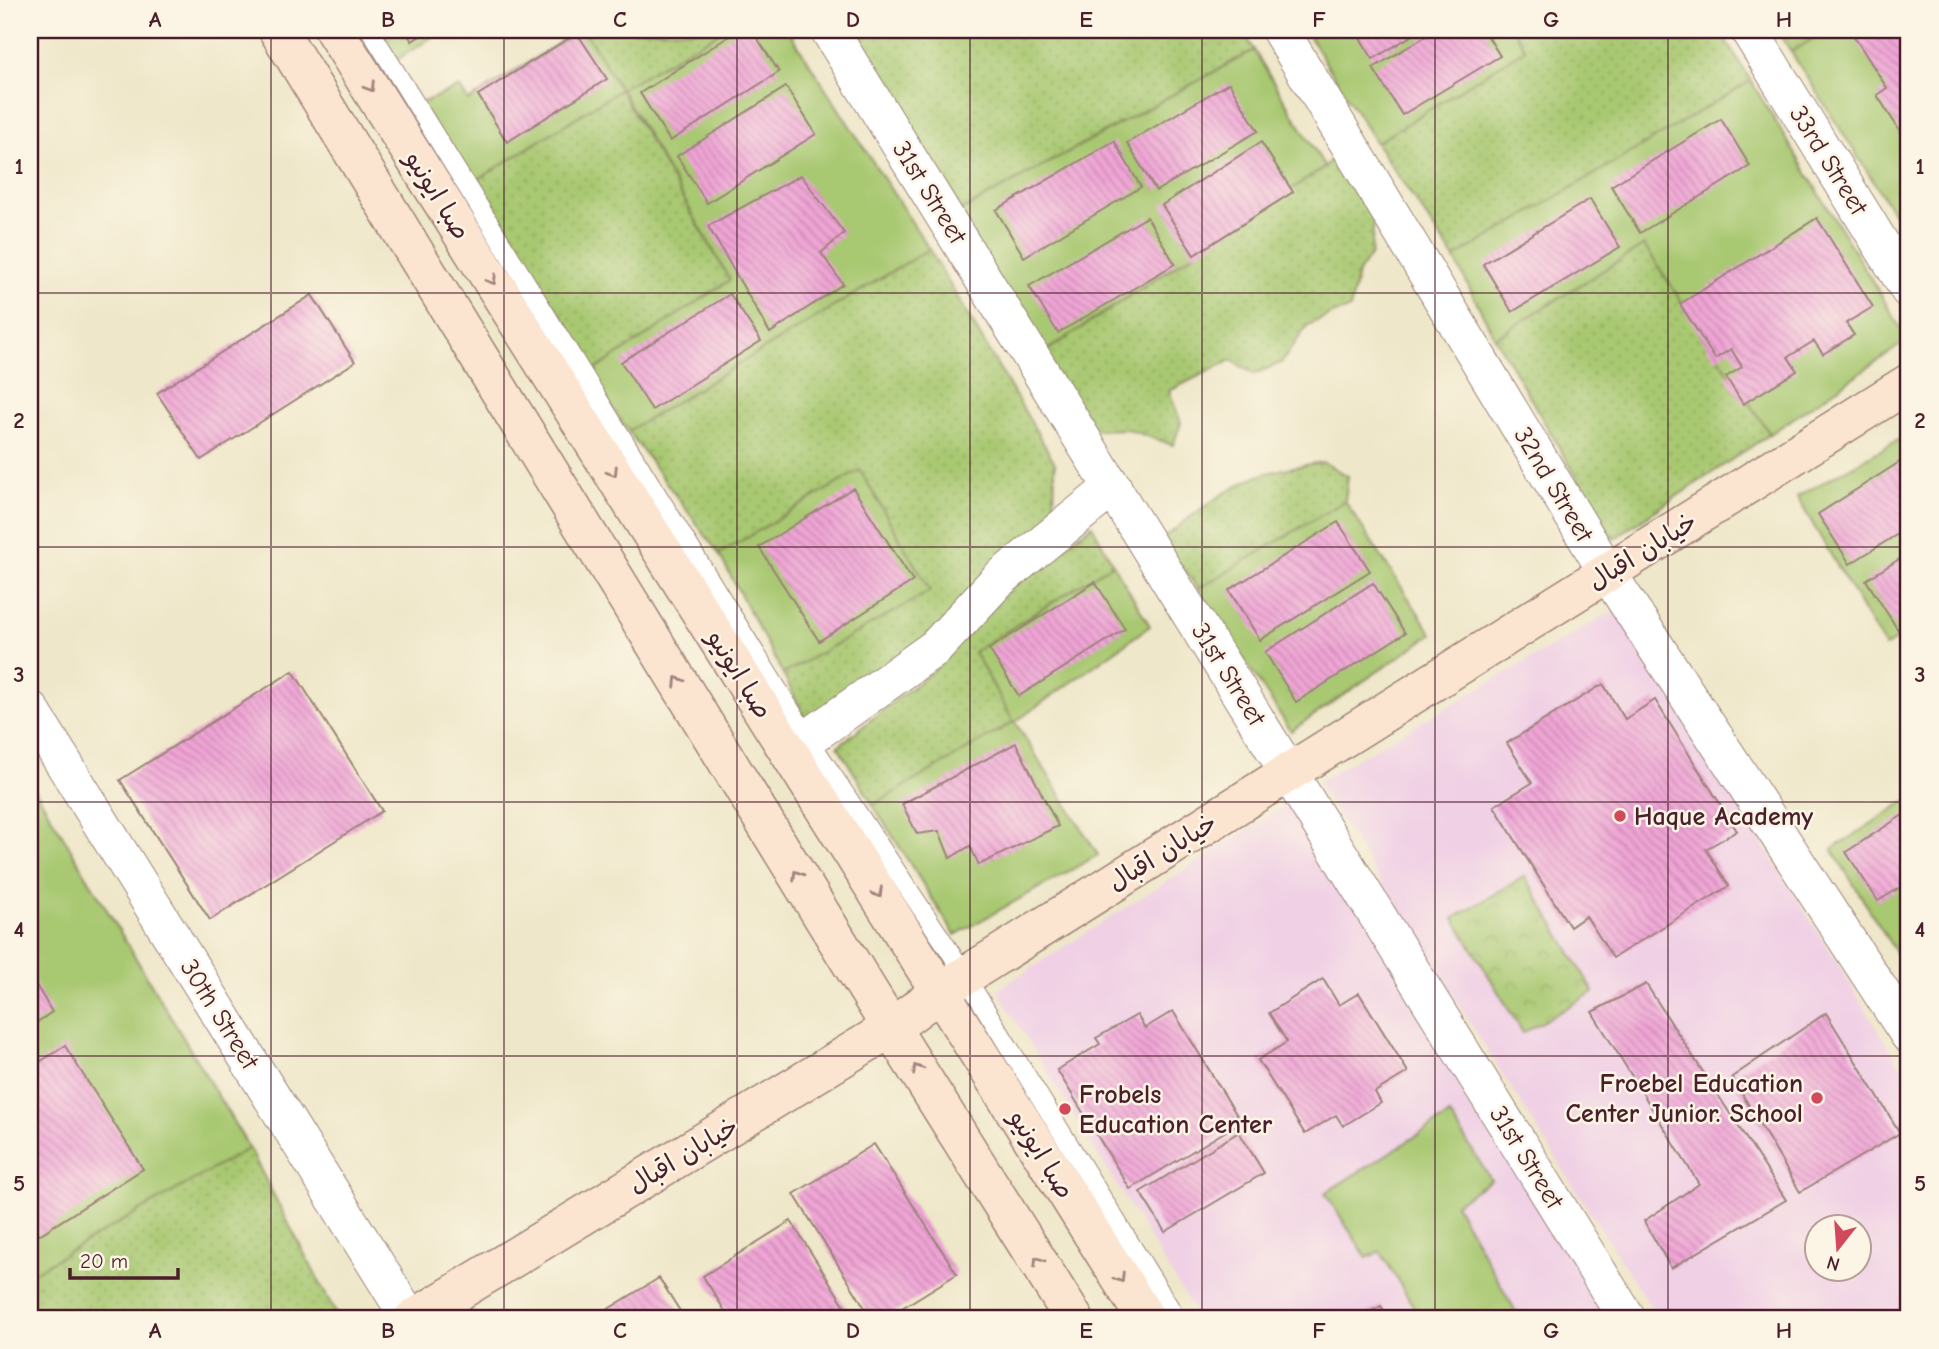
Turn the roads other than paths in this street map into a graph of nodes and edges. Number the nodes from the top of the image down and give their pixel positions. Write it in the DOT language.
graph roads {
  1 [pos="278,30"];
  2 [pos="334,30"];
  3 [pos="370,30"];
  4 [pos="829,30"];
  5 [pos="1280,30"];
  6 [pos="1749,30"];
  7 [pos="1909,290"];
  8 [pos="1909,383"];
  9 [pos="1113,487"];
  10 [pos="1607,572"];
  11 [pos="30,709"];
  12 [pos="799,745"];
  13 [pos="1290,772"];
  14 [pos="953,984"];
  15 [pos="891,1028"];
  16 [pos="1909,1035"];
  17 [pos="412,1319"];
  18 [pos="1074,1319"];
  19 [pos="1146,1319"];
  20 [pos="1177,1319"];
  21 [pos="1627,1319"];
  15 -- 1 [label="main road, صبا ایونیو, one-way"];
  2 -- 12 [label="main road, صبا ایونیو, one-way"];
  3 -- 12 [label="lane"];
  4 -- 9 [label="street, 31st Street"];
  5 -- 10 [label="street, 32nd Street"];
  6 -- 7 [label="street, 33rd Street"];
  8 -- 10 [label="main road, خیابان اقبال"];
  9 -- 12 [label="street"];
  9 -- 13 [label="street, 31st Street"];
  10 -- 13 [label="main road, خیابان اقبال"];
  10 -- 16 [label="street, 32nd Street"];
  11 -- 17 [label="street, 30th Street"];
  12 -- 14 [label="main road, صبا ایونیو"];
  13 -- 14 [label="main road, خیابان اقبال"];
  13 -- 21 [label="street, 31st Street"];
  14 -- 15 [label="main road, خیابان اقبال"];
  14 -- 19 [label="main road, صبا ایونیو, one-way"];
  14 -- 20 [label="lane"];
  15 -- 17 [label="main road, خیابان اقبال"];
  18 -- 15 [label="main road, صبا ایونیو, one-way"];
}
